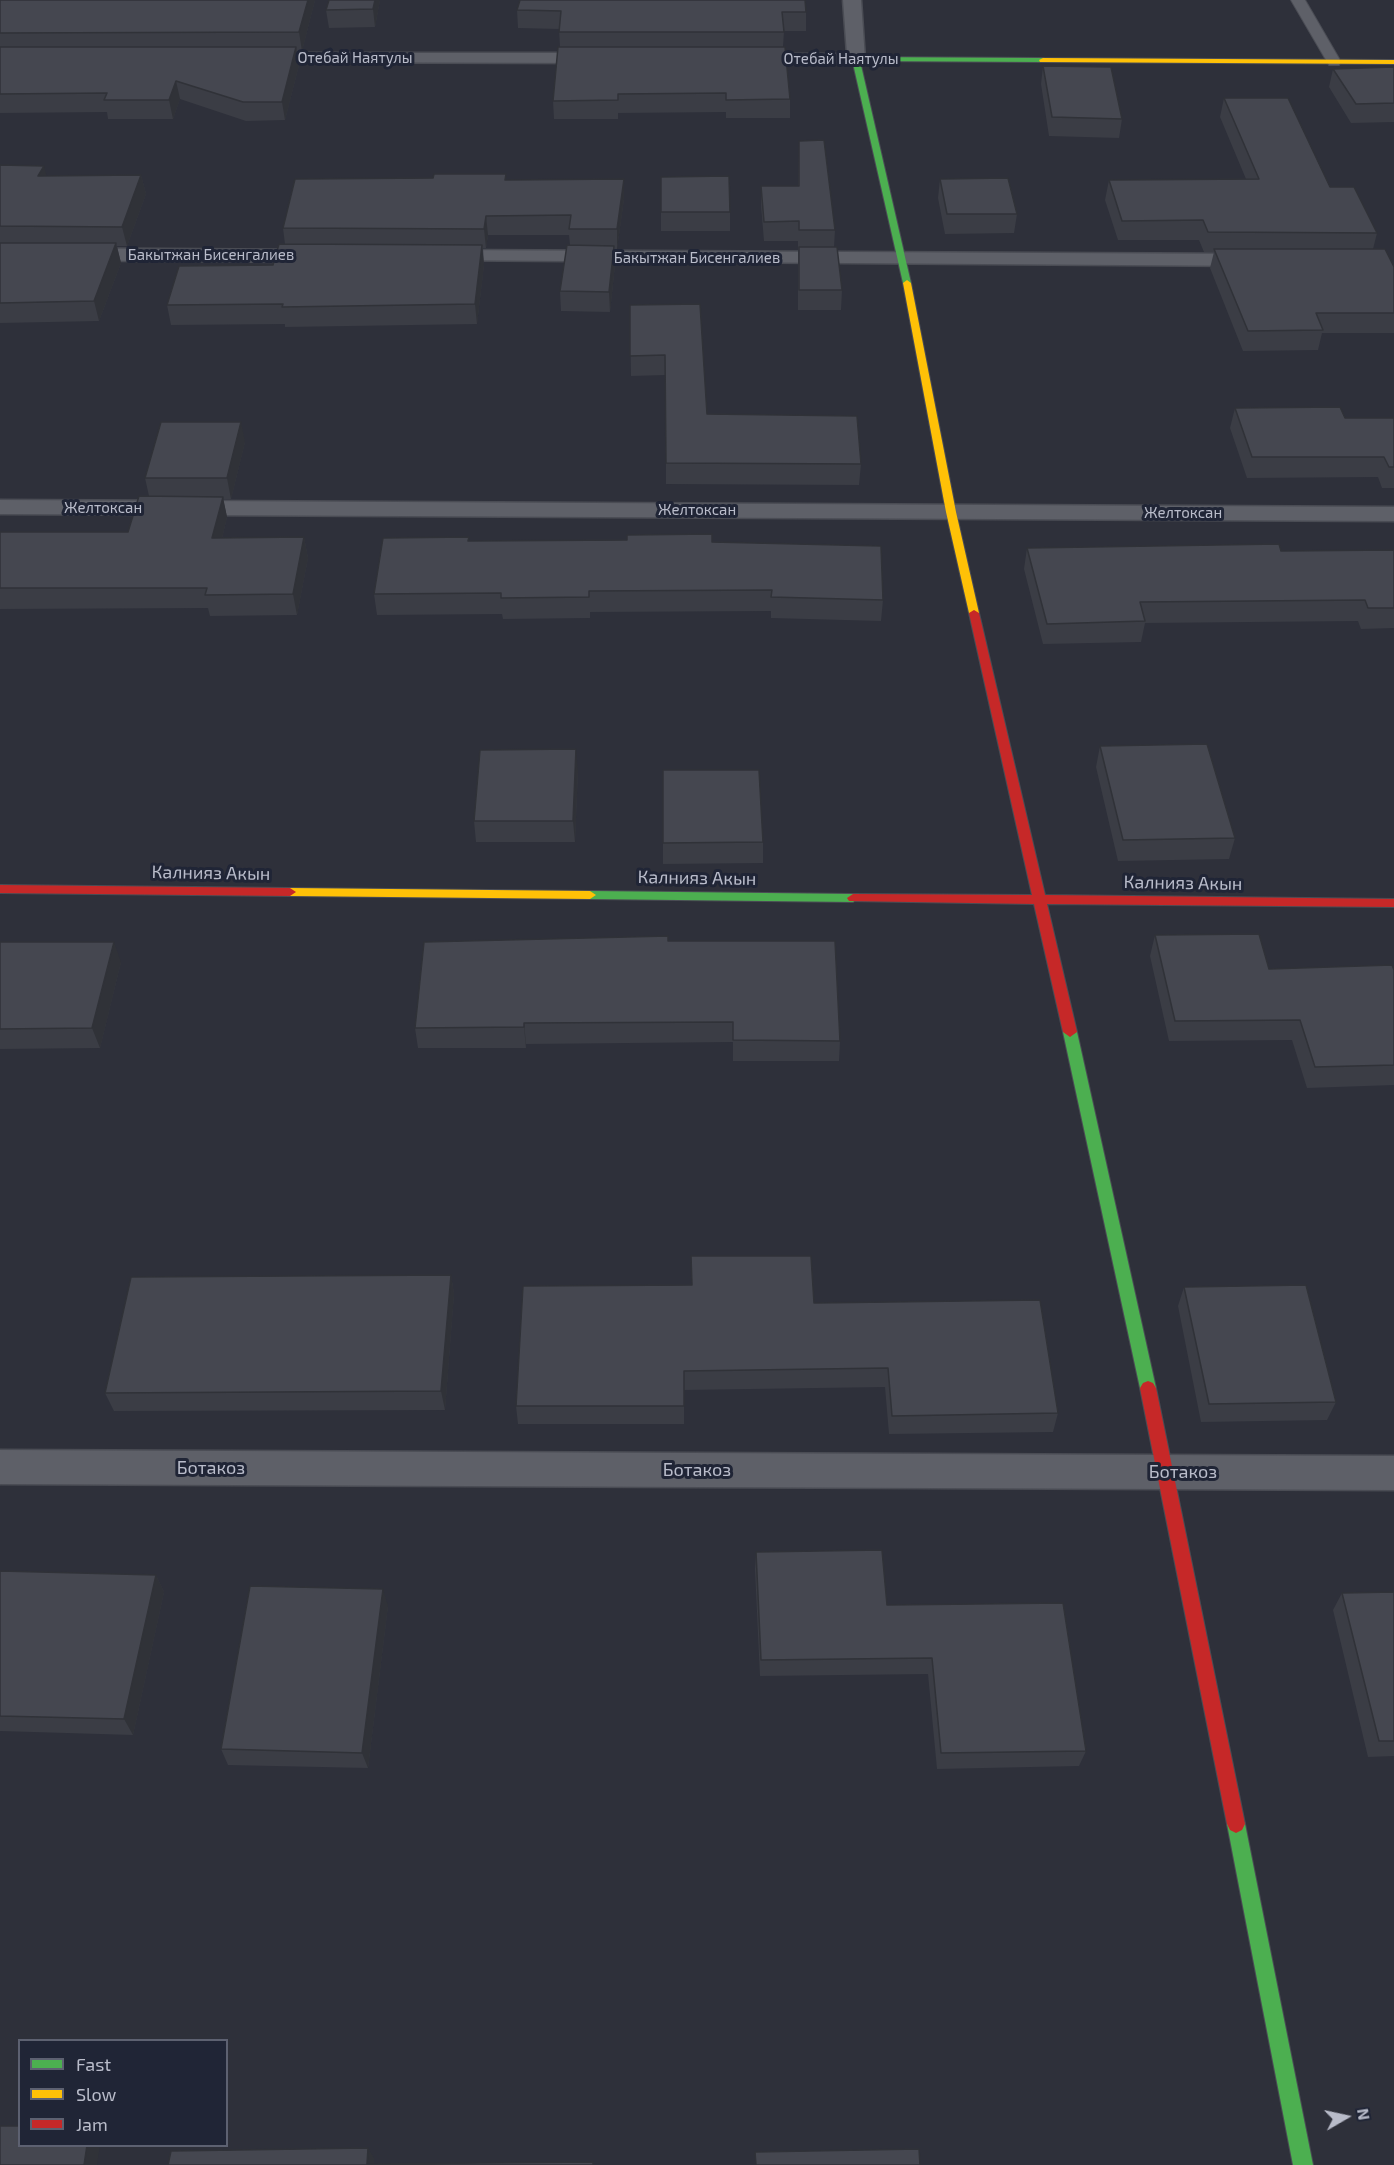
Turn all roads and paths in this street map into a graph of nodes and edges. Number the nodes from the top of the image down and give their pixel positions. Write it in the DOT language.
graph roads {
  1 [pos="852,0"];
  2 [pos="1298,0"];
  3 [pos="238,58"];
  4 [pos="618,58"];
  5 [pos="725,58"];
  6 [pos="856,59"];
  7 [pos="1334,62"];
  8 [pos="1394,62"];
  9 [pos="0,254"];
  10 [pos="344,256"];
  11 [pos="416,256"];
  12 [pos="902,258"];
  13 [pos="1274,260"];
  14 [pos="0,507"];
  15 [pos="951,512"];
  16 [pos="1394,514"];
  17 [pos="0,889"];
  18 [pos="1041,900"];
  19 [pos="1394,903"];
  20 [pos="0,1467"];
  21 [pos="1166,1472"];
  22 [pos="1394,1473"];
  23 [pos="1303,2165"];
  1 -- 6 [label="street"];
  2 -- 7 [label="lane"];
  3 -- 4 [label="street, Отебай Наятулы"];
  5 -- 6 [label="street, Отебай Наятулы"];
  6 -- 7 [label="street, Отебай Наятулы"];
  6 -- 12 [label="street"];
  7 -- 8 [label="street, Отебай Наятулы"];
  9 -- 10 [label="street, Бакытжан Бисенгалиев"];
  11 -- 12 [label="street, Бакытжан Бисенгалиев"];
  12 -- 13 [label="street, Бакытжан Бисенгалиев"];
  12 -- 15 [label="street"];
  14 -- 15 [label="street, Желтоксан"];
  15 -- 16 [label="street, Желтоксан"];
  15 -- 18 [label="street"];
  17 -- 18 [label="street, Калнияз Акын"];
  18 -- 19 [label="street, Калнияз Акын"];
  18 -- 21 [label="street"];
  20 -- 21 [label="street, Ботакоз"];
  21 -- 22 [label="street, Ботакоз"];
  21 -- 23 [label="street"];
}
